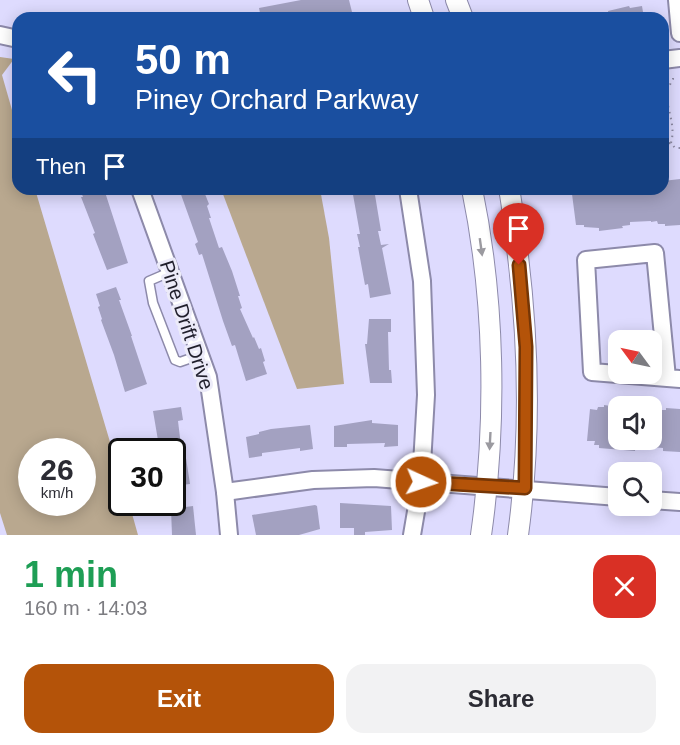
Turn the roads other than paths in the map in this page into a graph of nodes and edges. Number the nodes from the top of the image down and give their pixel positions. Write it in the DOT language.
graph roads {
  1 [pos="677,0"];
  2 [pos="680,33"];
  3 [pos="142,195"];
  4 [pos="409,195"];
  5 [pos="473,195"];
  6 [pos="510,195"];
  7 [pos="170,272"];
  8 [pos="200,355"];
  9 [pos="673,378"];
  10 [pos="421,482"];
  11 [pos="488,486"];
  12 [pos="525,488"];
  13 [pos="225,492"];
  14 [pos="608,496"];
  15 [pos="662,501"];
  16 [pos="680,502"];
  17 [pos="229,535"];
  18 [pos="412,535"];
  19 [pos="482,535"];
  20 [pos="518,535"];
  1 -- 2 [label="street"];
  3 -- 7 [label="street, Pine Drift Drive"];
  4 -- 10 [label="street"];
  5 -- 11 [label="street, one-way"];
  6 -- 12 [label="street"];
  7 -- 8 [label="street, Pine Drift Drive"];
  7 -- 8 [label="lane"];
  8 -- 13 [label="street, Pine Drift Drive"];
  9 -- 9 [label="street"];
  10 -- 11 [label="street"];
  10 -- 13 [label="street"];
  10 -- 18 [label="street"];
  11 -- 12 [label="street"];
  11 -- 19 [label="street"];
  12 -- 14 [label="street"];
  12 -- 20 [label="street"];
  13 -- 17 [label="street, Pine Drift Drive"];
  15 -- 16 [label="street"];
}
